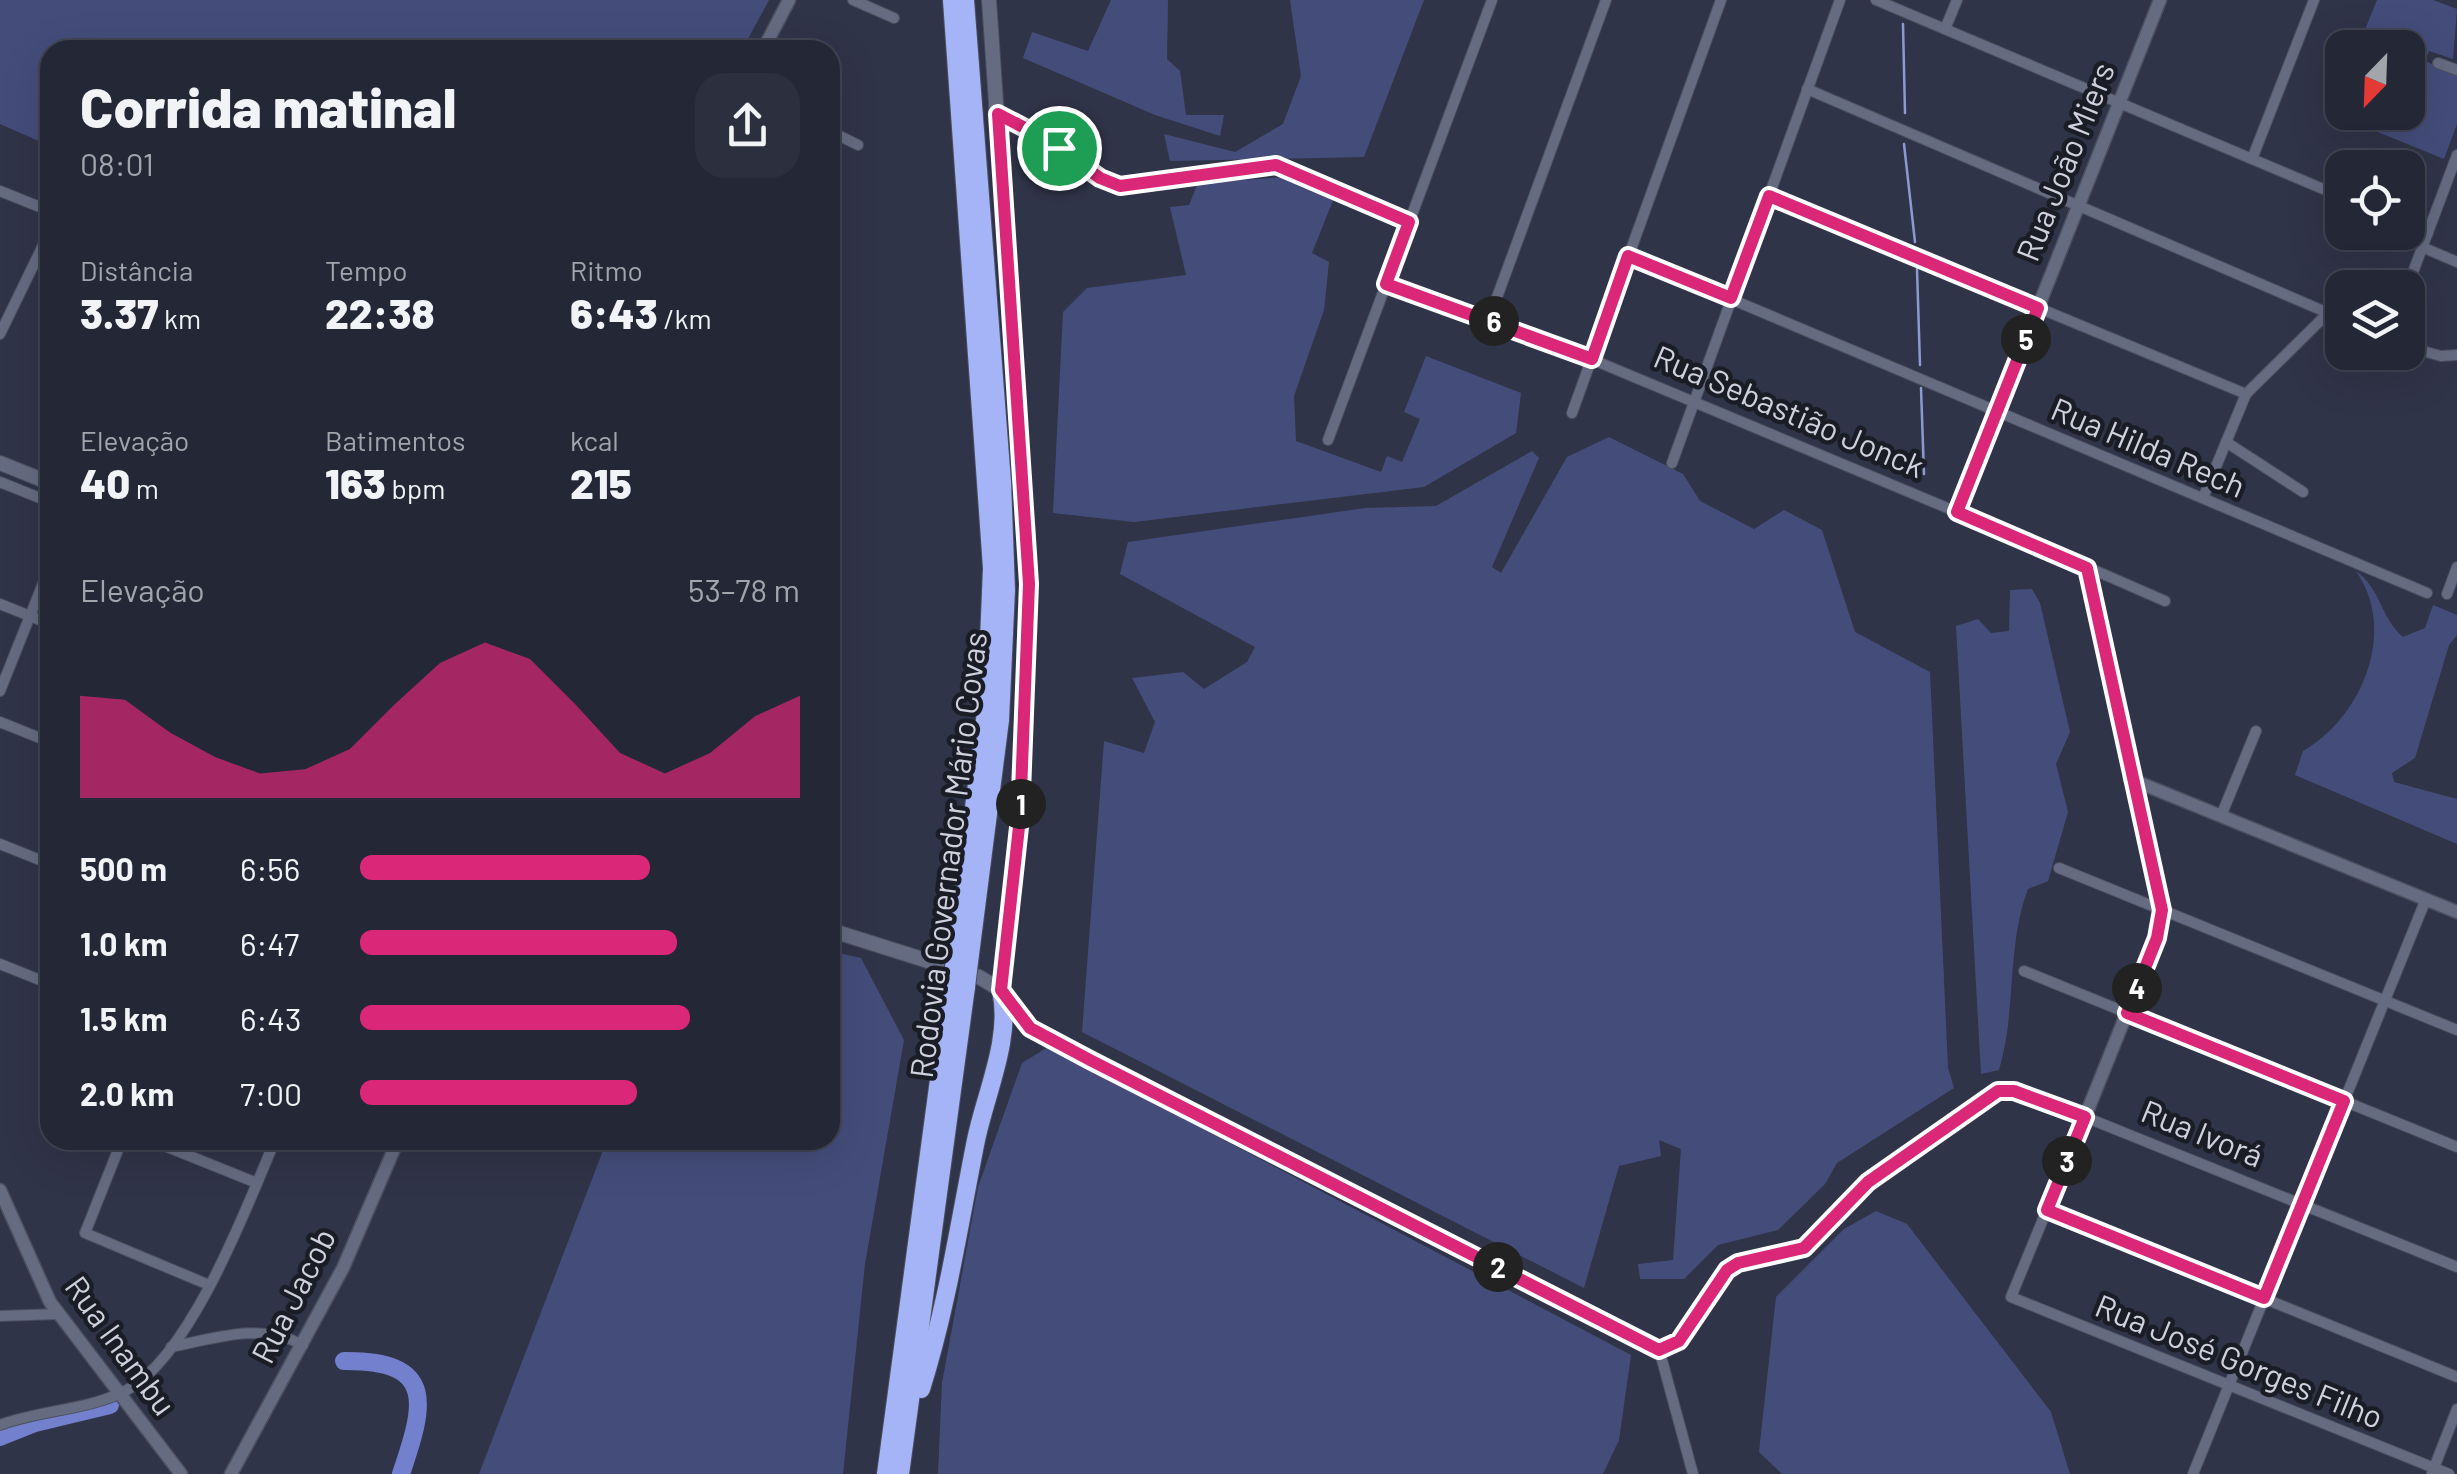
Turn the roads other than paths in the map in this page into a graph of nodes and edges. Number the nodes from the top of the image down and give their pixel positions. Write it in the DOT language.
graph roads {
  1 [pos="789,0"];
  2 [pos="853,0"];
  3 [pos="952,0"];
  4 [pos="965,0"];
  5 [pos="989,0"];
  6 [pos="1492,0"];
  7 [pos="1606,0"];
  8 [pos="1721,0"];
  9 [pos="1840,0"];
  10 [pos="1876,0"];
  11 [pos="1956,0"];
  12 [pos="2160,0"];
  13 [pos="2314,0"];
  14 [pos="894,18"];
  15 [pos="1946,29"];
  16 [pos="768,40"];
  17 [pos="2438,63"];
  18 [pos="2457,70"];
  19 [pos="1808,89"];
  20 [pos="2119,102"];
  21 [pos="998,114"];
  22 [pos="840,136"];
  23 [pos="858,144"];
  24 [pos="2457,155"];
  25 [pos="2252,159"];
  26 [pos="2325,190"];
  27 [pos="0,191"];
  28 [pos="1769,196"];
  29 [pos="2078,206"];
  30 [pos="40,208"];
  31 [pos="1409,222"];
  32 [pos="2425,232"];
  33 [pos="2428,233"];
  34 [pos="2425,240"];
  35 [pos="2425,248"];
  36 [pos="40,251"];
  37 [pos="1628,256"];
  38 [pos="2457,262"];
  39 [pos="1386,284"];
  40 [pos="1731,298"];
  41 [pos="2038,308"];
  42 [pos="2325,312"];
  43 [pos="2325,316"];
  44 [pos="1489,319"];
  45 [pos="0,334"];
  46 [pos="2425,349"];
  47 [pos="2457,355"];
  48 [pos="1592,359"];
  49 [pos="2246,394"];
  50 [pos="1694,402"];
  51 [pos="1997,411"];
  52 [pos="1572,413"];
  53 [pos="1328,440"];
  54 [pos="2226,442"];
  55 [pos="0,463"];
  56 [pos="1672,463"];
  57 [pos="40,479"];
  58 [pos="0,482"];
  59 [pos="2303,492"];
  60 [pos="40,498"];
  61 [pos="2203,498"];
  62 [pos="1957,512"];
  63 [pos="2457,567"];
  64 [pos="2087,568"];
  65 [pos="40,591"];
  66 [pos="2427,593"];
  67 [pos="2447,594"];
  68 [pos="2166,601"];
  69 [pos="0,604"];
  70 [pos="30,616"];
  71 [pos="40,620"];
  72 [pos="0,691"];
  73 [pos="0,722"];
  74 [pos="2256,731"];
  75 [pos="40,738"];
  76 [pos="2130,779"];
  77 [pos="2221,816"];
  78 [pos="0,844"];
  79 [pos="40,860"];
  80 [pos="2059,868"];
  81 [pos="2426,899"];
  82 [pos="2162,910"];
  83 [pos="2457,912"];
  84 [pos="840,933"];
  85 [pos="962,960"];
  86 [pos="0,964"];
  87 [pos="2024,971"];
  88 [pos="40,980"];
  89 [pos="959,985"];
  90 [pos="1001,990"];
  91 [pos="2385,1000"];
  92 [pos="2127,1013"];
  93 [pos="1030,1028"];
  94 [pos="2457,1030"];
  95 [pos="1002,1034"];
  96 [pos="2344,1101"];
  97 [pos="2085,1117"];
  98 [pos="2457,1147"];
  99 [pos="118,1150"];
  100 [pos="175,1150"];
  101 [pos="272,1150"];
  102 [pos="393,1150"];
  103 [pos="257,1183"];
  104 [pos="0,1190"];
  105 [pos="2302,1204"];
  106 [pos="2047,1210"];
  107 [pos="2457,1267"];
  108 [pos="209,1285"];
  109 [pos="2264,1298"];
  110 [pos="58,1314"];
  111 [pos="0,1316"];
  112 [pos="303,1345"];
  113 [pos="171,1347"];
  114 [pos="1659,1350"];
  115 [pos="2457,1376"];
  116 [pos="2228,1385"];
  117 [pos="119,1394"];
  118 [pos="2457,1410"];
  119 [pos="0,1425"];
  120 [pos="906,1437"];
  121 [pos="2432,1471"];
  122 [pos="182,1474"];
  123 [pos="231,1474"];
  124 [pos="886,1474"];
  125 [pos="900,1474"];
  126 [pos="1693,1474"];
  127 [pos="2193,1474"];
  128 [pos="2449,1474"];
  1 -- 16 [label="street"];
  2 -- 14 [label="street"];
  3 -- 85 [label="highway, Rodovia Governador Mário Covas"];
  4 -- 85 [label="highway, Rodovia Governador Mário Covas"];
  5 -- 21 [label="main road"];
  6 -- 31 [label="street"];
  7 -- 44 [label="street"];
  8 -- 37 [label="street"];
  9 -- 19 [label="street"];
  10 -- 15 [label="street"];
  11 -- 15 [label="street"];
  12 -- 20 [label="street, Rua João Miers"];
  13 -- 25 [label="street"];
  15 -- 20 [label="street"];
  17 -- 18 [label="street"];
  19 -- 28 [label="street"];
  19 -- 29 [label="street"];
  20 -- 25 [label="street"];
  20 -- 29 [label="street, Rua João Miers"];
  21 -- 31 [label="street"];
  21 -- 90 [label="main road"];
  22 -- 23 [label="street"];
  24 -- 33 [label="street"];
  25 -- 26 [label="street"];
  27 -- 30 [label="street"];
  28 -- 40 [label="street"];
  28 -- 41 [label="street"];
  29 -- 41 [label="street, Rua João Miers"];
  29 -- 42 [label="street"];
  31 -- 39 [label="street"];
  32 -- 33 [label="street"];
  33 -- 34 [label="street"];
  35 -- 38 [label="street"];
  36 -- 45 [label="street"];
  37 -- 40 [label="street, Rua Hilda Rech"];
  37 -- 48 [label="street"];
  39 -- 44 [label="street, Rua Sebastião Jonck"];
  39 -- 53 [label="street"];
  40 -- 50 [label="street"];
  40 -- 51 [label="street, Rua Hilda Rech"];
  41 -- 49 [label="street"];
  41 -- 51 [label="street, Rua João Miers"];
  43 -- 49 [label="street"];
  44 -- 48 [label="street, Rua Sebastião Jonck"];
  46 -- 47 [label="street"];
  48 -- 50 [label="street, Rua Sebastião Jonck"];
  48 -- 52 [label="street"];
  49 -- 54 [label="street"];
  50 -- 56 [label="street"];
  50 -- 62 [label="street, Rua Sebastião Jonck"];
  51 -- 61 [label="street, Rua Hilda Rech"];
  51 -- 62 [label="street, Rua João Miers"];
  54 -- 59 [label="street"];
  54 -- 61 [label="street"];
  55 -- 57 [label="main road"];
  58 -- 60 [label="street"];
  61 -- 66 [label="street, Rua Hilda Rech"];
  62 -- 64 [label="street, Rua Sebastião Jonck"];
  63 -- 67 [label="street"];
  64 -- 68 [label="street, Rua Sebastião Jonck"];
  64 -- 76 [label="street"];
  65 -- 70 [label="street"];
  69 -- 70 [label="street"];
  70 -- 71 [label="street"];
  70 -- 72 [label="street"];
  73 -- 75 [label="street"];
  74 -- 77 [label="street"];
  76 -- 77 [label="street"];
  76 -- 82 [label="street"];
  77 -- 81 [label="street"];
  78 -- 79 [label="street"];
  80 -- 82 [label="street"];
  81 -- 83 [label="street"];
  81 -- 91 [label="street"];
  82 -- 91 [label="street"];
  82 -- 92 [label="street"];
  84 -- 90 [label="main road"];
  85 -- 89 [label="highway, Rodovia Governador Mário Covas, bridge"];
  86 -- 88 [label="street"];
  87 -- 92 [label="street"];
  89 -- 120 [label="highway, Rodovia Governador Mário Covas"];
  89 -- 124 [label="highway, Rodovia Governador Mário Covas"];
  90 -- 93 [label="street"];
  90 -- 95 [label="highway"];
  91 -- 94 [label="street"];
  91 -- 96 [label="street"];
  92 -- 96 [label="street"];
  92 -- 97 [label="street"];
  93 -- 95 [label="street"];
  93 -- 114 [label="street"];
  95 -- 120 [label="highway"];
  96 -- 98 [label="street"];
  96 -- 105 [label="street"];
  97 -- 105 [label="street, Rua Ivorá"];
  97 -- 106 [label="street"];
  97 -- 114 [label="street, Rua Ivorá"];
  99 -- 108 [label="street"];
  100 -- 103 [label="street"];
  101 -- 103 [label="street"];
  102 -- 112 [label="street, Rua Jacob"];
  103 -- 108 [label="street"];
  104 -- 110 [label="street, Rua Inambu"];
  105 -- 107 [label="street, Rua Ivorá"];
  105 -- 109 [label="street"];
  106 -- 109 [label="street"];
  106 -- 116 [label="street, Rua José Gorges Filho"];
  108 -- 113 [label="street"];
  109 -- 115 [label="street"];
  109 -- 116 [label="street"];
  110 -- 111 [label="street"];
  110 -- 117 [label="street, Rua Inambu"];
  112 -- 113 [label="street"];
  112 -- 123 [label="street, Rua Jacob"];
  113 -- 117 [label="street"];
  114 -- 126 [label="street"];
  116 -- 121 [label="street, Rua José Gorges Filho"];
  116 -- 127 [label="street"];
  117 -- 119 [label="street"];
  117 -- 122 [label="street, Rua Inambu"];
  118 -- 121 [label="street"];
  120 -- 125 [label="highway, Rodovia Governador Mário Covas"];
  121 -- 128 [label="street, Rua José Gorges Filho"];
}
